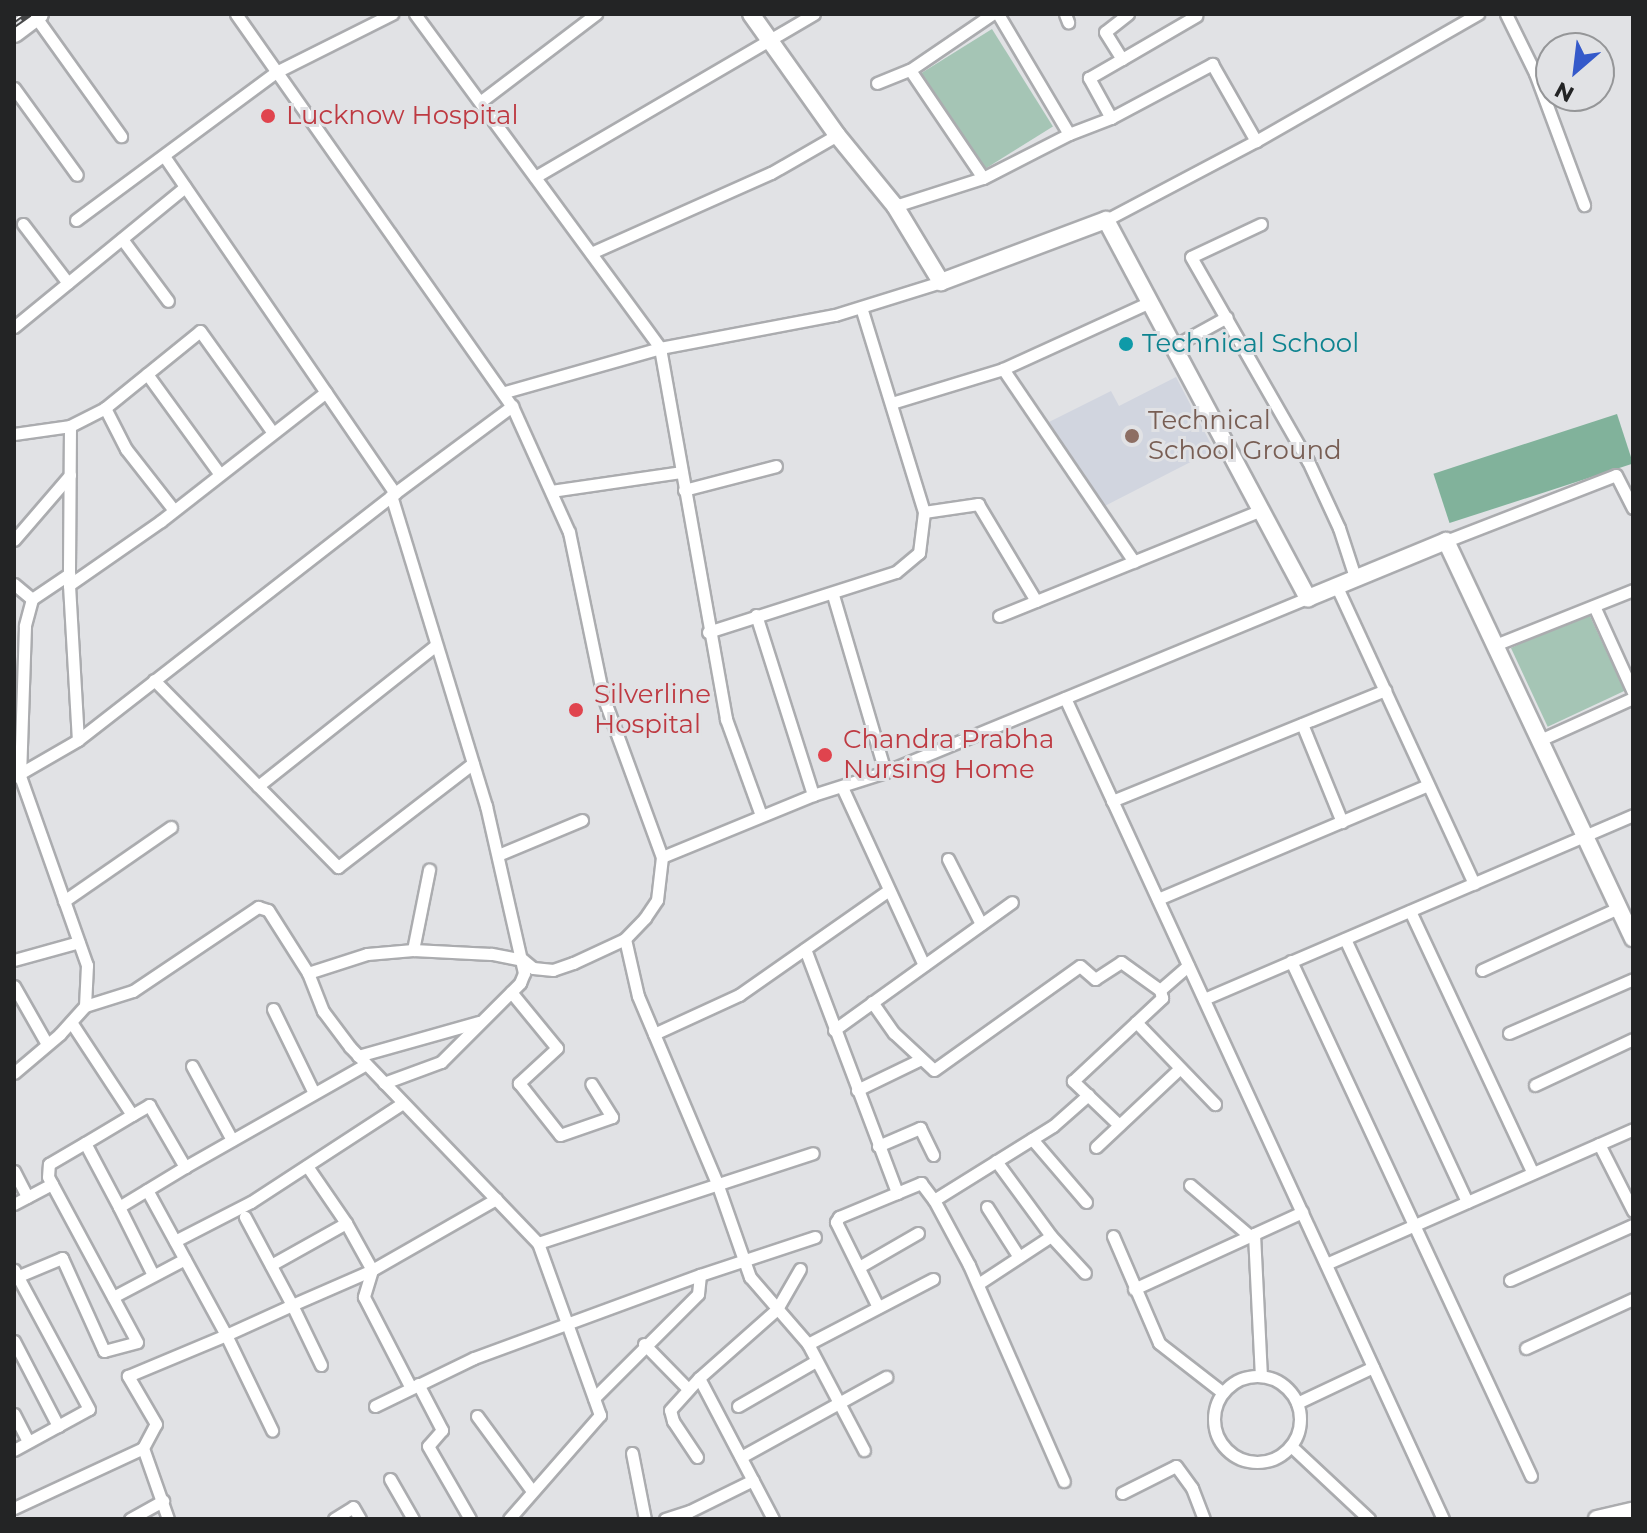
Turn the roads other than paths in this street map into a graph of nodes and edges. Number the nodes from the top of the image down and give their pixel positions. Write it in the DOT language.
graph roads {
  1 [pos="236,14"];
  2 [pos="392,14"];
  3 [pos="415,14"];
  4 [pos="596,14"];
  5 [pos="751,14"];
  6 [pos="814,14"];
  7 [pos="995,14"];
  8 [pos="1128,14"];
  9 [pos="1478,14"];
  10 [pos="1506,14"];
  11 [pos="37,15"];
  12 [pos="1196,16"];
  13 [pos="14,31"];
  14 [pos="769,40"];
  15 [pos="1122,59"];
  16 [pos="910,70"];
  17 [pos="276,72"];
  18 [pos="877,83"];
  19 [pos="14,88"];
  20 [pos="480,102"];
  21 [pos="1111,118"];
  22 [pos="1069,134"];
  23 [pos="837,135"];
  24 [pos="121,136"];
  25 [pos="1256,141"];
  26 [pos="164,156"];
  27 [pos="77,175"];
  28 [pos="535,177"];
  29 [pos="983,178"];
  30 [pos="185,187"];
  31 [pos="1584,205"];
  32 [pos="895,206"];
  33 [pos="76,220"];
  34 [pos="1106,220"];
  35 [pos="23,224"];
  36 [pos="1261,224"];
  37 [pos="122,239"];
  38 [pos="591,253"];
  39 [pos="941,282"];
  40 [pos="68,283"];
  41 [pos="168,301"];
  42 [pos="1150,302"];
  43 [pos="861,307"];
  44 [pos="1227,317"];
  45 [pos="16,320"];
  46 [pos="1174,346"];
  47 [pos="660,348"];
  48 [pos="1003,369"];
  49 [pos="147,374"];
  50 [pos="326,392"];
  51 [pos="505,392"];
  52 [pos="892,403"];
  53 [pos="512,406"];
  54 [pos="105,408"];
  55 [pos="70,426"];
  56 [pos="273,433"];
  57 [pos="14,434"];
  58 [pos="776,466"];
  59 [pos="681,472"];
  60 [pos="219,473"];
  61 [pos="70,475"];
  62 [pos="684,490"];
  63 [pos="551,491"];
  64 [pos="393,494"];
  65 [pos="1633,508"];
  66 [pos="173,509"];
  67 [pos="1262,510"];
  68 [pos="924,512"];
  69 [pos="14,540"];
  70 [pos="1446,541"];
  71 [pos="1134,562"];
  72 [pos="1355,577"];
  73 [pos="69,579"];
  74 [pos="14,584"];
  75 [pos="1336,585"];
  76 [pos="1633,590"];
  77 [pos="833,595"];
  78 [pos="1308,598"];
  79 [pos="32,599"];
  80 [pos="1036,601"];
  81 [pos="1594,606"];
  82 [pos="756,615"];
  83 [pos="999,616"];
  84 [pos="708,632"];
  85 [pos="436,645"];
  86 [pos="1495,645"];
  87 [pos="154,680"];
  88 [pos="1385,690"];
  89 [pos="1633,695"];
  90 [pos="1065,698"];
  91 [pos="1302,724"];
  92 [pos="78,740"];
  93 [pos="1540,740"];
  94 [pos="473,763"];
  95 [pos="885,772"];
  96 [pos="17,776"];
  97 [pos="1428,785"];
  98 [pos="258,786"];
  99 [pos="842,787"];
  100 [pos="813,795"];
  101 [pos="1112,801"];
  102 [pos="761,815"];
  103 [pos="1633,815"];
  104 [pos="582,820"];
  105 [pos="1342,822"];
  106 [pos="171,827"];
  107 [pos="1585,837"];
  108 [pos="498,855"];
  109 [pos="662,857"];
  110 [pos="948,859"];
  111 [pos="429,870"];
  112 [pos="1474,884"];
  113 [pos="889,890"];
  114 [pos="1158,899"];
  115 [pos="64,901"];
  116 [pos="1012,902"];
  117 [pos="1618,908"];
  118 [pos="1410,911"];
  119 [pos="981,924"];
  120 [pos="1633,938"];
  121 [pos="625,939"];
  122 [pos="1345,939"];
  123 [pos="79,942"];
  124 [pos="805,949"];
  125 [pos="413,950"];
  126 [pos="14,960"];
  127 [pos="523,960"];
  128 [pos="1291,961"];
  129 [pos="924,965"];
  130 [pos="1188,966"];
  131 [pos="1482,970"];
  132 [pos="308,973"];
  133 [pos="1633,979"];
  134 [pos="14,986"];
  135 [pos="1160,990"];
  136 [pos="511,992"];
  137 [pos="1204,999"];
  138 [pos="872,1002"];
  139 [pos="85,1006"];
  140 [pos="273,1009"];
  141 [pos="71,1022"];
  142 [pos="479,1022"];
  143 [pos="1136,1022"];
  144 [pos="834,1030"];
  145 [pos="1509,1033"];
  146 [pos="654,1034"];
  147 [pos="1633,1039"];
  148 [pos="47,1044"];
  149 [pos="921,1059"];
  150 [pos="362,1060"];
  151 [pos="192,1066"];
  152 [pos="1180,1068"];
  153 [pos="14,1073"];
  154 [pos="384,1083"];
  155 [pos="591,1084"];
  156 [pos="1535,1085"];
  157 [pos="857,1090"];
  158 [pos="314,1093"];
  159 [pos="1088,1095"];
  160 [pos="403,1103"];
  161 [pos="1215,1104"];
  162 [pos="132,1115"];
  163 [pos="1119,1125"];
  164 [pos="1633,1129"];
  165 [pos="1032,1139"];
  166 [pos="232,1140"];
  167 [pos="85,1143"];
  168 [pos="1599,1144"];
  169 [pos="878,1146"];
  170 [pos="1096,1147"];
  171 [pos="813,1153"];
  172 [pos="933,1155"];
  173 [pos="996,1161"];
  174 [pos="307,1166"];
  175 [pos="185,1167"];
  176 [pos="14,1171"];
  177 [pos="1533,1173"];
  178 [pos="717,1183"];
  179 [pos="52,1184"];
  180 [pos="1190,1185"];
  181 [pos="147,1190"];
  182 [pos="897,1193"];
  183 [pos="27,1197"];
  184 [pos="496,1199"];
  185 [pos="934,1200"];
  186 [pos="1086,1202"];
  187 [pos="1467,1202"];
  188 [pos="14,1204"];
  189 [pos="119,1207"];
  190 [pos="987,1207"];
  191 [pos="1633,1211"];
  192 [pos="1302,1212"];
  193 [pos="245,1217"];
  194 [pos="346,1223"];
  195 [pos="1633,1225"];
  196 [pos="1412,1226"];
  197 [pos="918,1233"];
  198 [pos="1252,1235"];
  199 [pos="1051,1236"];
  200 [pos="1113,1236"];
  201 [pos="815,1237"];
  202 [pos="175,1241"];
  203 [pos="538,1243"];
  204 [pos="1019,1257"];
  205 [pos="185,1259"];
  206 [pos="743,1260"];
  207 [pos="1326,1264"];
  208 [pos="271,1265"];
  209 [pos="859,1267"];
  210 [pos="800,1269"];
  211 [pos="372,1270"];
  212 [pos="1085,1273"];
  213 [pos="15,1274"];
  214 [pos="153,1275"];
  215 [pos="700,1275"];
  216 [pos="933,1279"];
  217 [pos="1510,1280"];
  218 [pos="978,1284"];
  219 [pos="1134,1289"];
  220 [pos="113,1297"];
  221 [pos="1633,1299"];
  222 [pos="292,1305"];
  223 [pos="878,1307"];
  224 [pos="777,1309"];
  225 [pos="568,1325"];
  226 [pos="226,1335"];
  227 [pos="14,1341"];
  228 [pos="644,1344"];
  229 [pos="808,1344"];
  230 [pos="1526,1348"];
  231 [pos="816,1361"];
  232 [pos="321,1365"];
  233 [pos="1373,1367"];
  234 [pos="1261,1376"];
  235 [pos="886,1377"];
  236 [pos="699,1378"];
  237 [pos="414,1386"];
  238 [pos="688,1389"];
  239 [pos="1222,1392"];
  240 [pos="594,1398"];
  241 [pos="1297,1403"];
  242 [pos="840,1405"];
  243 [pos="375,1406"];
  244 [pos="738,1406"];
  245 [pos="14,1414"];
  246 [pos="477,1416"];
  247 [pos="58,1426"];
  248 [pos="272,1430"];
  249 [pos="28,1442"];
  250 [pos="1291,1446"];
  251 [pos="143,1448"];
  252 [pos="14,1450"];
  253 [pos="864,1450"];
  254 [pos="632,1453"];
  255 [pos="697,1457"];
  256 [pos="741,1457"];
  257 [pos="1531,1476"];
  258 [pos="390,1479"];
  259 [pos="753,1480"];
  260 [pos="1064,1481"];
  261 [pos="532,1491"];
  262 [pos="1122,1493"];
  263 [pos="163,1501"];
  264 [pos="14,1508"];
  265 [pos="1633,1511"];
  266 [pos="130,1519"];
  267 [pos="168,1519"];
  268 [pos="334,1519"];
  269 [pos="360,1519"];
  270 [pos="413,1519"];
  271 [pos="470,1519"];
  272 [pos="509,1519"];
  273 [pos="645,1519"];
  274 [pos="665,1519"];
  275 [pos="773,1519"];
  276 [pos="1204,1519"];
  277 [pos="1369,1519"];
  278 [pos="1443,1519"];
  279 [pos="1597,1519"];
  1 -- 17 [label="street"];
  2 -- 17 [label="street"];
  3 -- 20 [label="street"];
  4 -- 20 [label="street"];
  5 -- 14 [label="street"];
  6 -- 14 [label="street"];
  7 -- 16 [label="street"];
  7 -- 22 [label="street"];
  8 -- 15 [label="street"];
  9 -- 25 [label="street"];
  10 -- 31 [label="street"];
  11 -- 13 [label="highway"];
  11 -- 24 [label="street"];
  12 -- 15 [label="street"];
  14 -- 23 [label="street"];
  14 -- 28 [label="street"];
  15 -- 21 [label="street"];
  16 -- 18 [label="street"];
  16 -- 29 [label="street"];
  17 -- 26 [label="street"];
  17 -- 51 [label="street"];
  19 -- 27 [label="street"];
  20 -- 28 [label="street"];
  21 -- 22 [label="street"];
  21 -- 25 [label="street"];
  22 -- 29 [label="street"];
  23 -- 32 [label="street"];
  23 -- 38 [label="street"];
  25 -- 34 [label="street"];
  26 -- 30 [label="street"];
  26 -- 33 [label="street"];
  28 -- 38 [label="street"];
  29 -- 32 [label="street"];
  30 -- 37 [label="street"];
  30 -- 50 [label="street"];
  32 -- 39 [label="street"];
  34 -- 39 [label="street"];
  34 -- 42 [label="street"];
  35 -- 40 [label="street"];
  36 -- 44 [label="street"];
  37 -- 40 [label="street"];
  37 -- 41 [label="street"];
  38 -- 47 [label="street"];
  39 -- 43 [label="street"];
  40 -- 45 [label="street"];
  42 -- 46 [label="street"];
  42 -- 48 [label="street"];
  43 -- 47 [label="street"];
  43 -- 52 [label="street"];
  44 -- 46 [label="street"];
  44 -- 72 [label="street"];
  46 -- 67 [label="street"];
  47 -- 51 [label="street"];
  47 -- 59 [label="street"];
  48 -- 52 [label="street"];
  48 -- 71 [label="street"];
  49 -- 54 [label="street"];
  49 -- 56 [label="street"];
  49 -- 60 [label="street"];
  50 -- 56 [label="street"];
  50 -- 64 [label="street"];
  51 -- 53 [label="street"];
  52 -- 68 [label="street"];
  53 -- 63 [label="street"];
  53 -- 64 [label="street"];
  54 -- 55 [label="street"];
  54 -- 66 [label="street"];
  55 -- 57 [label="street"];
  55 -- 61 [label="street"];
  56 -- 60 [label="street"];
  58 -- 62 [label="street"];
  59 -- 62 [label="street"];
  59 -- 63 [label="street"];
  60 -- 66 [label="street"];
  61 -- 69 [label="street"];
  61 -- 73 [label="street"];
  62 -- 84 [label="street"];
  63 -- 109 [label="street"];
  64 -- 85 [label="street"];
  64 -- 87 [label="street"];
  65 -- 70 [label="street"];
  66 -- 73 [label="street"];
  67 -- 71 [label="street"];
  67 -- 78 [label="street"];
  68 -- 77 [label="street"];
  68 -- 80 [label="street"];
  70 -- 72 [label="street"];
  70 -- 86 [label="street"];
  71 -- 80 [label="street"];
  72 -- 75 [label="street"];
  73 -- 79 [label="street"];
  73 -- 92 [label="street"];
  74 -- 79 [label="street"];
  75 -- 78 [label="street"];
  75 -- 88 [label="street"];
  76 -- 81 [label="street"];
  77 -- 82 [label="street"];
  77 -- 95 [label="street"];
  78 -- 90 [label="street"];
  79 -- 96 [label="street"];
  80 -- 83 [label="street"];
  81 -- 86 [label="street"];
  81 -- 89 [label="street"];
  82 -- 84 [label="street"];
  82 -- 100 [label="street"];
  84 -- 102 [label="street"];
  85 -- 94 [label="street"];
  85 -- 98 [label="street"];
  86 -- 93 [label="street"];
  87 -- 92 [label="street"];
  87 -- 98 [label="street"];
  88 -- 91 [label="street"];
  88 -- 97 [label="street"];
  89 -- 93 [label="street"];
  90 -- 95 [label="street"];
  90 -- 101 [label="street"];
  91 -- 101 [label="street"];
  91 -- 105 [label="street"];
  92 -- 96 [label="street"];
  93 -- 107 [label="street"];
  94 -- 98 [label="street"];
  94 -- 108 [label="street"];
  95 -- 99 [label="street"];
  96 -- 115 [label="street"];
  97 -- 105 [label="street"];
  97 -- 112 [label="street"];
  99 -- 100 [label="street"];
  99 -- 113 [label="street"];
  100 -- 102 [label="street"];
  101 -- 114 [label="street"];
  102 -- 109 [label="street"];
  103 -- 107 [label="street"];
  104 -- 108 [label="street"];
  105 -- 114 [label="street"];
  106 -- 115 [label="street"];
  107 -- 112 [label="street"];
  107 -- 117 [label="street"];
  108 -- 127 [label="street"];
  109 -- 121 [label="street"];
  110 -- 119 [label="street"];
  111 -- 125 [label="street"];
  112 -- 118 [label="street"];
  113 -- 124 [label="street"];
  113 -- 129 [label="street"];
  114 -- 130 [label="street"];
  115 -- 123 [label="street"];
  116 -- 119 [label="street"];
  117 -- 120 [label="street"];
  117 -- 131 [label="street"];
  118 -- 122 [label="street"];
  118 -- 177 [label="street"];
  119 -- 129 [label="street"];
  121 -- 127 [label="street"];
  121 -- 146 [label="street"];
  122 -- 128 [label="street"];
  122 -- 187 [label="street"];
  123 -- 126 [label="street"];
  123 -- 139 [label="street"];
  124 -- 144 [label="street"];
  124 -- 146 [label="street"];
  125 -- 127 [label="street"];
  125 -- 132 [label="street"];
  127 -- 136 [label="street"];
  128 -- 137 [label="street"];
  128 -- 196 [label="street"];
  129 -- 138 [label="street"];
  130 -- 135 [label="street"];
  130 -- 137 [label="street"];
  132 -- 139 [label="street"];
  132 -- 150 [label="street"];
  133 -- 145 [label="street"];
  134 -- 148 [label="street"];
  135 -- 143 [label="street"];
  135 -- 149 [label="street"];
  136 -- 142 [label="street"];
  136 -- 155 [label="street"];
  137 -- 192 [label="street"];
  138 -- 144 [label="street"];
  138 -- 149 [label="street"];
  139 -- 141 [label="street"];
  140 -- 158 [label="street"];
  141 -- 148 [label="street"];
  141 -- 162 [label="street"];
  142 -- 150 [label="street"];
  142 -- 154 [label="street"];
  143 -- 152 [label="street"];
  143 -- 159 [label="street"];
  144 -- 157 [label="street"];
  146 -- 178 [label="street"];
  147 -- 156 [label="street"];
  148 -- 153 [label="street"];
  149 -- 157 [label="street"];
  150 -- 154 [label="street"];
  150 -- 158 [label="street"];
  151 -- 166 [label="street"];
  152 -- 161 [label="street"];
  152 -- 163 [label="street"];
  154 -- 160 [label="street"];
  157 -- 169 [label="street"];
  158 -- 166 [label="street"];
  159 -- 163 [label="street"];
  159 -- 165 [label="street"];
  160 -- 174 [label="street"];
  160 -- 184 [label="street"];
  162 -- 167 [label="street"];
  162 -- 175 [label="street"];
  163 -- 170 [label="street"];
  164 -- 168 [label="street"];
  165 -- 173 [label="street"];
  165 -- 186 [label="street"];
  166 -- 175 [label="street"];
  167 -- 179 [label="street"];
  167 -- 189 [label="street"];
  168 -- 177 [label="street"];
  168 -- 191 [label="street"];
  169 -- 172 [label="street"];
  169 -- 182 [label="street"];
  171 -- 178 [label="street"];
  173 -- 185 [label="street"];
  173 -- 199 [label="street"];
  174 -- 194 [label="street"];
  174 -- 202 [label="street"];
  175 -- 181 [label="street"];
  176 -- 183 [label="street"];
  177 -- 187 [label="street"];
  178 -- 203 [label="street"];
  178 -- 206 [label="street"];
  179 -- 183 [label="street"];
  179 -- 220 [label="street"];
  180 -- 198 [label="street"];
  181 -- 189 [label="street"];
  181 -- 202 [label="street"];
  182 -- 185 [label="street"];
  182 -- 209 [label="street"];
  183 -- 188 [label="street"];
  184 -- 203 [label="street"];
  184 -- 211 [label="street"];
  185 -- 218 [label="street"];
  187 -- 196 [label="street"];
  189 -- 214 [label="street"];
  190 -- 204 [label="street"];
  192 -- 198 [label="street"];
  192 -- 207 [label="street"];
  193 -- 208 [label="street"];
  194 -- 208 [label="street"];
  194 -- 211 [label="street"];
  195 -- 217 [label="street"];
  196 -- 207 [label="street"];
  196 -- 257 [label="street"];
  197 -- 209 [label="street"];
  198 -- 219 [label="street"];
  198 -- 234 [label="street"];
  199 -- 204 [label="street"];
  199 -- 212 [label="street"];
  200 -- 219 [label="street"];
  201 -- 206 [label="street"];
  202 -- 205 [label="street"];
  203 -- 225 [label="street"];
  204 -- 218 [label="street"];
  205 -- 214 [label="street"];
  205 -- 226 [label="street"];
  206 -- 215 [label="street"];
  206 -- 224 [label="street"];
  207 -- 233 [label="street"];
  208 -- 222 [label="street"];
  209 -- 223 [label="street"];
  210 -- 224 [label="street"];
  211 -- 222 [label="street"];
  211 -- 237 [label="street"];
  213 -- 220 [label="street"];
  213 -- 247 [label="street"];
  214 -- 220 [label="street"];
  215 -- 225 [label="street"];
  215 -- 228 [label="street"];
  216 -- 223 [label="street"];
  218 -- 260 [label="street"];
  219 -- 239 [label="street"];
  221 -- 230 [label="street"];
  222 -- 226 [label="street"];
  222 -- 232 [label="street"];
  223 -- 229 [label="street"];
  224 -- 229 [label="street"];
  224 -- 236 [label="street"];
  225 -- 237 [label="street"];
  225 -- 240 [label="street"];
  226 -- 248 [label="street"];
  226 -- 251 [label="street"];
  227 -- 247 [label="street"];
  228 -- 238 [label="street"];
  228 -- 240 [label="street"];
  229 -- 231 [label="street"];
  231 -- 242 [label="street"];
  231 -- 244 [label="street"];
  233 -- 241 [label="street"];
  233 -- 278 [label="street"];
  234 -- 239 [label="street"];
  234 -- 241 [label="street"];
  235 -- 242 [label="street"];
  236 -- 238 [label="street"];
  236 -- 256 [label="street"];
  237 -- 243 [label="street"];
  237 -- 271 [label="street"];
  238 -- 255 [label="street"];
  239 -- 250 [label="street"];
  240 -- 261 [label="street"];
  241 -- 250 [label="street"];
  242 -- 253 [label="street"];
  242 -- 256 [label="street"];
  245 -- 249 [label="street"];
  246 -- 261 [label="street"];
  247 -- 249 [label="street"];
  249 -- 252 [label="street"];
  250 -- 277 [label="street"];
  251 -- 263 [label="street"];
  251 -- 264 [label="street"];
  254 -- 273 [label="street"];
  256 -- 259 [label="street"];
  258 -- 270 [label="street"];
  259 -- 274 [label="street"];
  259 -- 275 [label="street"];
  261 -- 272 [label="street"];
  262 -- 276 [label="street"];
  263 -- 266 [label="street"];
  263 -- 267 [label="street"];
  265 -- 279 [label="street"];
  268 -- 269 [label="street"];
}
